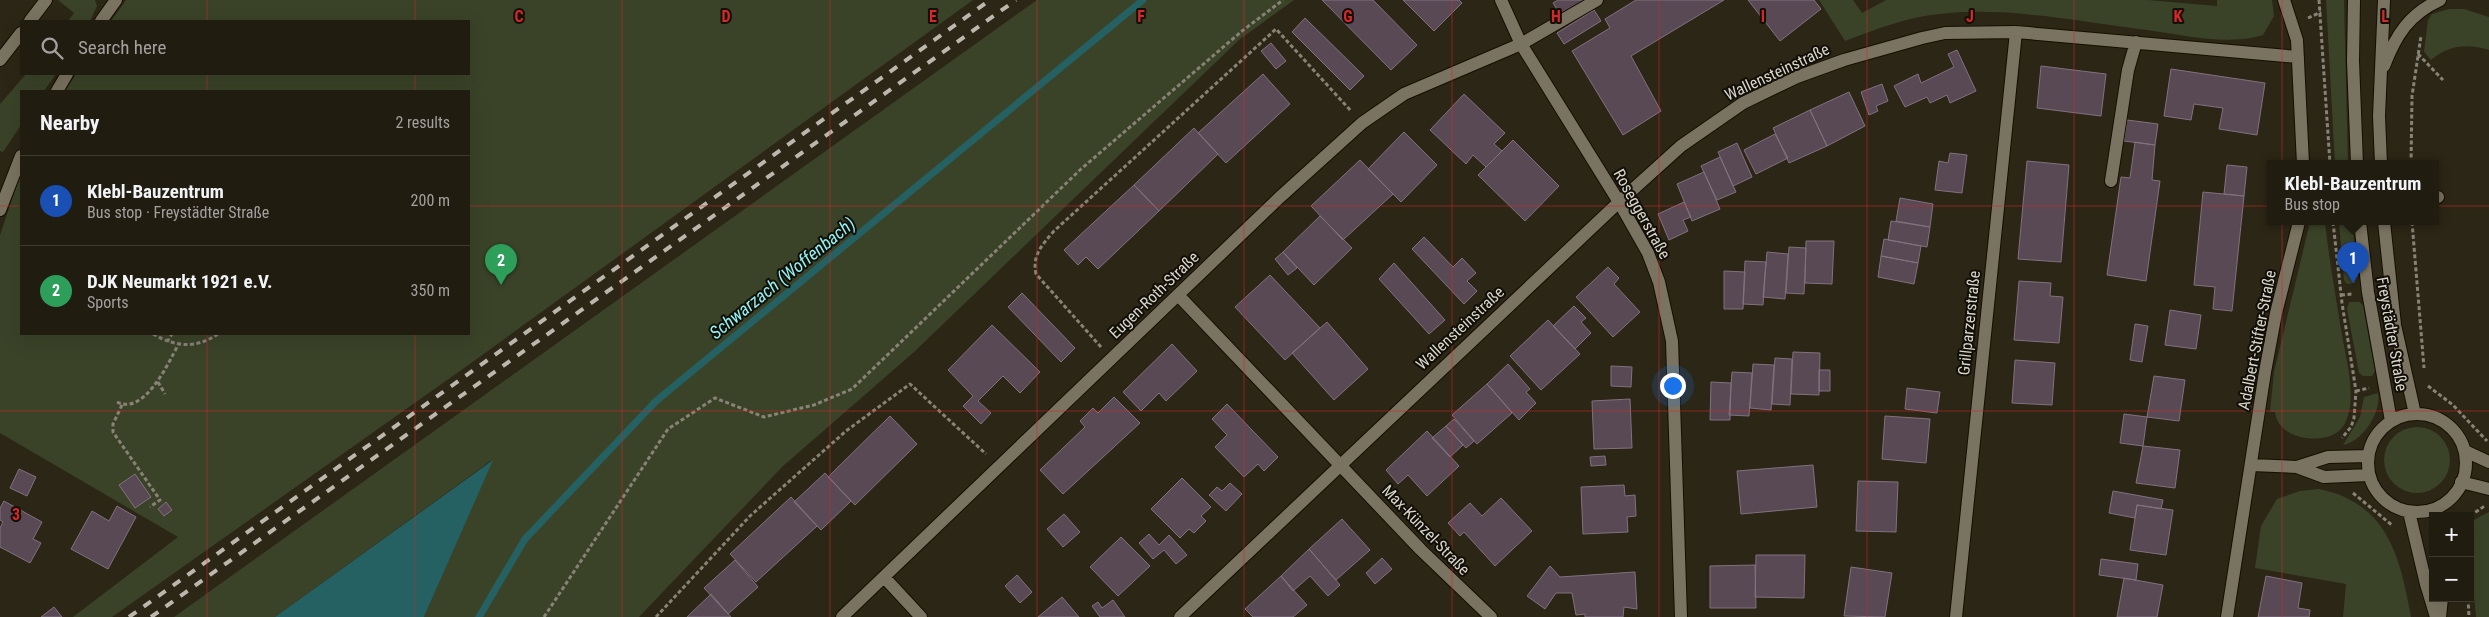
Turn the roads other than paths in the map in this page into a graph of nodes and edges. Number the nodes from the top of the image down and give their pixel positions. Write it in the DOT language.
graph roads {
  1 [pos="46,0"];
  2 [pos="1501,0"];
  3 [pos="1598,0"];
  4 [pos="2284,0"];
  5 [pos="2354,0"];
  6 [pos="2384,0"];
  7 [pos="2440,0"];
  8 [pos="115,1"];
  9 [pos="31,20"];
  10 [pos="102,20"];
  11 [pos="2016,32"];
  12 [pos="20,34"];
  13 [pos="2136,42"];
  14 [pos="1521,44"];
  15 [pos="2298,57"];
  16 [pos="0,60"];
  17 [pos="66,75"];
  18 [pos="2380,77"];
  19 [pos="58,90"];
  20 [pos="20,159"];
  21 [pos="2303,160"];
  22 [pos="2357,160"];
  23 [pos="2381,160"];
  24 [pos="2112,181"];
  25 [pos="1619,202"];
  26 [pos="0,210"];
  27 [pos="2299,225"];
  28 [pos="2360,225"];
  29 [pos="2384,225"];
  30 [pos="1178,295"];
  31 [pos="2415,414"];
  32 [pos="2392,421"];
  33 [pos="2465,451"];
  34 [pos="2368,456"];
  35 [pos="2489,462"];
  36 [pos="1340,463"];
  37 [pos="2251,465"];
  38 [pos="2297,467"];
  39 [pos="2369,474"];
  40 [pos="2461,482"];
  41 [pos="2489,489"];
  42 [pos="2409,512"];
  43 [pos="2437,512"];
  44 [pos="2429,513"];
  45 [pos="884,577"];
  46 [pos="2441,602"];
  47 [pos="842,617"];
  48 [pos="921,617"];
  49 [pos="1180,617"];
  50 [pos="1491,617"];
  51 [pos="1681,617"];
  52 [pos="1956,617"];
  53 [pos="2227,617"];
  54 [pos="2438,617"];
  1 -- 9 [label="street"];
  2 -- 14 [label="street, Roseggerstraße"];
  3 -- 14 [label="street, Eugen-Roth-Straße"];
  4 -- 15 [label="street"];
  5 -- 22 [label="street"];
  6 -- 18 [label="street"];
  7 -- 18 [label="street"];
  8 -- 10 [label="street"];
  11 -- 13 [label="street, Wallensteinstraße"];
  11 -- 25 [label="street, Wallensteinstraße"];
  11 -- 52 [label="street, Grillparzerstraße"];
  12 -- 16 [label="street"];
  13 -- 15 [label="street, Wallensteinstraße"];
  13 -- 24 [label="street"];
  14 -- 25 [label="street, Roseggerstraße"];
  14 -- 30 [label="street, Eugen-Roth-Straße"];
  15 -- 21 [label="street"];
  17 -- 19 [label="street"];
  18 -- 23 [label="street"];
  20 -- 26 [label="street"];
  25 -- 36 [label="street, Wallensteinstraße"];
  25 -- 51 [label="street, Roseggerstraße"];
  27 -- 37 [label="street, Adalbert-Stifter-Straße"];
  28 -- 32 [label="street, Freystädter Straße"];
  29 -- 31 [label="street, Freystädter Straße"];
  30 -- 36 [label="street"];
  30 -- 45 [label="street, Eugen-Roth-Straße"];
  31 -- 32 [label="street"];
  31 -- 33 [label="street"];
  32 -- 34 [label="street"];
  33 -- 35 [label="street"];
  33 -- 40 [label="street"];
  34 -- 38 [label="street"];
  34 -- 39 [label="street"];
  36 -- 49 [label="street, Wallensteinstraße"];
  36 -- 50 [label="street, Max-Künzel-Straße"];
  37 -- 38 [label="street"];
  37 -- 53 [label="street, Adalbert-Stifter-Straße"];
  38 -- 39 [label="street"];
  39 -- 42 [label="street"];
  40 -- 41 [label="street"];
  40 -- 43 [label="street"];
  42 -- 44 [label="street"];
  42 -- 54 [label="street"];
  45 -- 47 [label="street, Eugen-Roth-Straße"];
  45 -- 48 [label="street"];
  46 -- 54 [label="street"];
}
